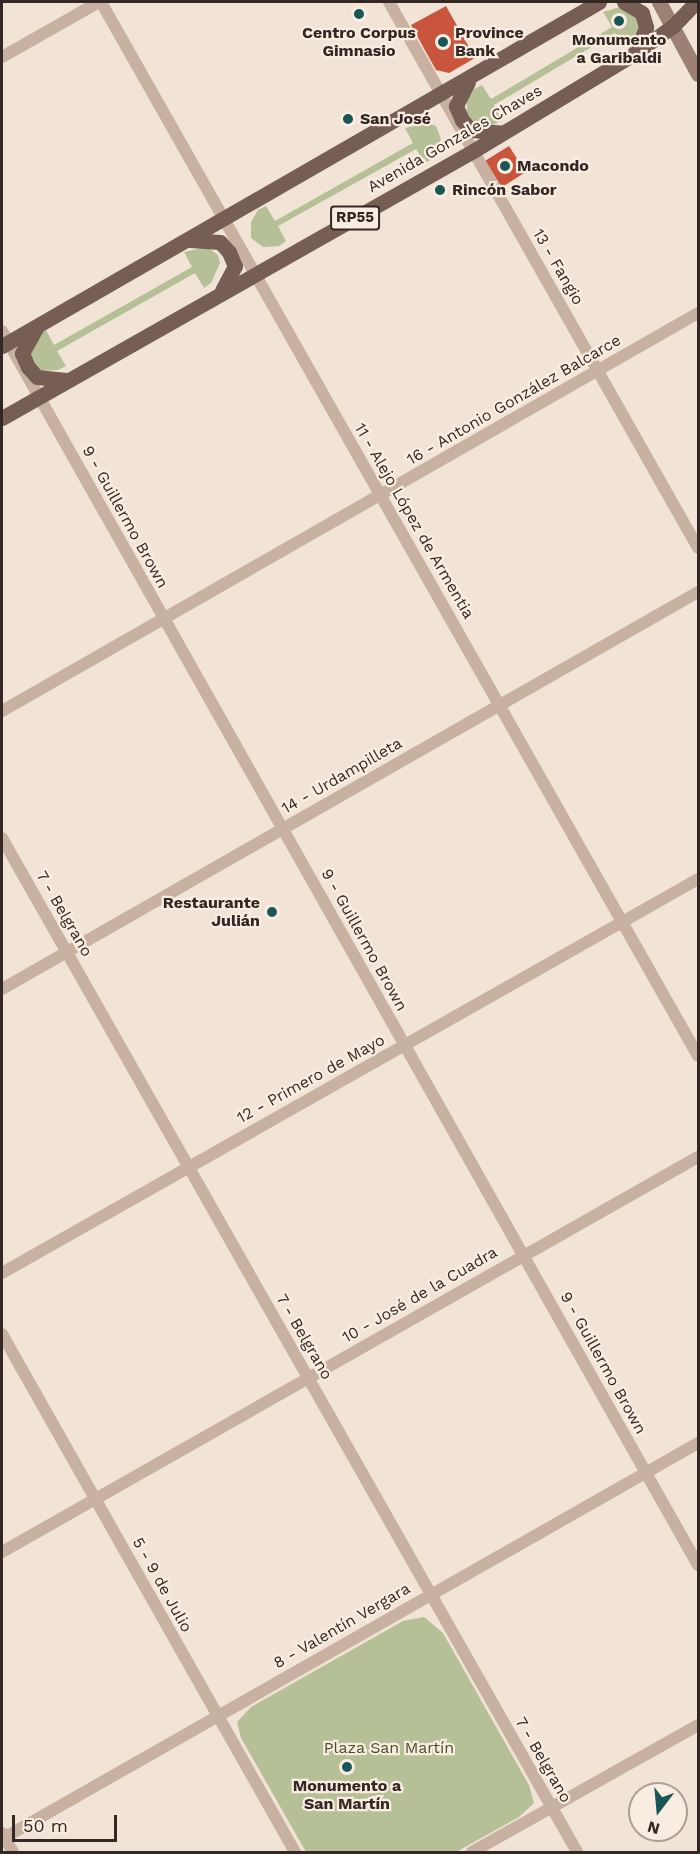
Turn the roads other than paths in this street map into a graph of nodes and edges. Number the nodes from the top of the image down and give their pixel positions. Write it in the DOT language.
graph roads {
  1 [pos="100,2"];
  2 [pos="389,2"];
  3 [pos="599,2"];
  4 [pos="624,2"];
  5 [pos="659,2"];
  6 [pos="696,2"];
  7 [pos="673,26"];
  8 [pos="632,55"];
  9 [pos="2,57"];
  10 [pos="699,74"];
  11 [pos="472,77"];
  12 [pos="442,94"];
  13 [pos="503,133"];
  14 [pos="473,151"];
  15 [pos="224,219"];
  16 [pos="188,240"];
  17 [pos="255,274"];
  18 [pos="218,295"];
  19 [pos="699,313"];
  20 [pos="38,326"];
  21 [pos="4,340"];
  22 [pos="598,371"];
  23 [pos="68,380"];
  24 [pos="39,397"];
  25 [pos="2,418"];
  26 [pos="380,495"];
  27 [pos="699,548"];
  28 [pos="699,592"];
  29 [pos="163,617"];
  30 [pos="499,705"];
  31 [pos="2,711"];
  32 [pos="283,830"];
  33 [pos="2,838"];
  34 [pos="699,879"];
  35 [pos="622,922"];
  36 [pos="66,952"];
  37 [pos="2,989"];
  38 [pos="405,1045"];
  39 [pos="699,1056"];
  40 [pos="699,1156"];
  41 [pos="188,1167"];
  42 [pos="524,1256"];
  43 [pos="2,1273"];
  44 [pos="2,1334"];
  45 [pos="308,1378"];
  46 [pos="699,1443"];
  47 [pos="646,1473"];
  48 [pos="95,1499"];
  49 [pos="2,1552"];
  50 [pos="699,1565"];
  51 [pos="431,1595"];
  52 [pos="218,1716"];
  53 [pos="699,1725"];
  54 [pos="552,1808"];
  55 [pos="2,1836"];
  56 [pos="13,1852"];
  57 [pos="295,1852"];
  58 [pos="472,1852"];
  59 [pos="577,1852"];
  1 -- 9 [label="street"];
  1 -- 15 [label="street, 11 - Alejo López de Armentia"];
  2 -- 12 [label="street, 13 - Fangio"];
  3 -- 11 [label="main road"];
  4 -- 8 [label="main road"];
  5 -- 7 [label="street"];
  6 -- 7 [label="main road, Avenida Gonzales Chaves / RP55"];
  7 -- 8 [label="main road, Avenida Gonzales Chaves / RP55"];
  7 -- 10 [label="street"];
  8 -- 13 [label="main road, Avenida Gonzales Chaves / RP55"];
  11 -- 12 [label="main road"];
  11 -- 13 [label="main road"];
  12 -- 14 [label="street, 13 - Fangio"];
  12 -- 15 [label="main road"];
  13 -- 14 [label="main road, Avenida Gonzales Chaves / RP55"];
  14 -- 17 [label="main road, Avenida Gonzales Chaves / RP55"];
  14 -- 22 [label="street, 13 - Fangio"];
  15 -- 16 [label="main road"];
  15 -- 17 [label="street, 11 - Alejo López de Armentia"];
  16 -- 18 [label="main road"];
  16 -- 20 [label="main road"];
  17 -- 18 [label="main road, Avenida Gonzales Chaves / RP55"];
  17 -- 26 [label="street, 11 - Alejo López de Armentia"];
  18 -- 23 [label="main road, Avenida Gonzales Chaves / RP55"];
  19 -- 22 [label="street, 16 - Antonio González Balcarce"];
  20 -- 21 [label="main road"];
  20 -- 23 [label="main road"];
  21 -- 24 [label="street, 9 - Guillermo Brown"];
  22 -- 26 [label="street, 16 - Antonio González Balcarce"];
  22 -- 27 [label="street, 13 - Fangio"];
  23 -- 24 [label="main road, Avenida Gonzales Chaves / RP55"];
  24 -- 25 [label="main road, Avenida Gonzales Chaves / RP55"];
  24 -- 29 [label="street, 9 - Guillermo Brown"];
  26 -- 29 [label="street, 16 - Antonio González Balcarce"];
  26 -- 30 [label="street, 11 - Alejo López de Armentia"];
  28 -- 30 [label="street, 14 - Urdampilleta"];
  29 -- 31 [label="street, 16 - Antonio González Balcarce"];
  29 -- 32 [label="street, 9 - Guillermo Brown"];
  30 -- 32 [label="street, 14 - Urdampilleta"];
  30 -- 35 [label="street, 11 - Alejo López de Armentia"];
  32 -- 36 [label="street, 14 - Urdampilleta"];
  32 -- 38 [label="street, 9 - Guillermo Brown"];
  33 -- 36 [label="street, 7 - Belgrano"];
  34 -- 35 [label="street, 12 - Primero de Mayo"];
  35 -- 38 [label="street, 12 - Primero de Mayo"];
  35 -- 39 [label="street, 11 - Alejo López de Armentia"];
  36 -- 37 [label="street, 14 - Urdampilleta"];
  36 -- 41 [label="street, 7 - Belgrano"];
  38 -- 41 [label="street, 12 - Primero de Mayo"];
  38 -- 42 [label="street, 9 - Guillermo Brown"];
  40 -- 42 [label="street, 10 - José de la Cuadra"];
  41 -- 43 [label="street, 12 - Primero de Mayo"];
  41 -- 45 [label="street, 7 - Belgrano"];
  42 -- 45 [label="street, 10 - José de la Cuadra"];
  42 -- 47 [label="street, 9 - Guillermo Brown"];
  44 -- 48 [label="street, 5 - 9 de Julio"];
  45 -- 48 [label="street, 10 - José de la Cuadra"];
  45 -- 51 [label="street, 7 - Belgrano"];
  46 -- 47 [label="street, 8 - Valentín Vergara"];
  47 -- 50 [label="street, 9 - Guillermo Brown"];
  47 -- 51 [label="street, 8 - Valentín Vergara"];
  48 -- 49 [label="street, 10 - José de la Cuadra"];
  48 -- 52 [label="street, 5 - 9 de Julio"];
  51 -- 52 [label="street, 8 - Valentín Vergara"];
  51 -- 54 [label="street, 7 - Belgrano"];
  52 -- 55 [label="street, 8 - Valentín Vergara"];
  52 -- 57 [label="street, 5 - 9 de Julio"];
  53 -- 54 [label="street"];
  54 -- 58 [label="street"];
  54 -- 59 [label="street, 7 - Belgrano"];
  55 -- 56 [label="street"];
}
